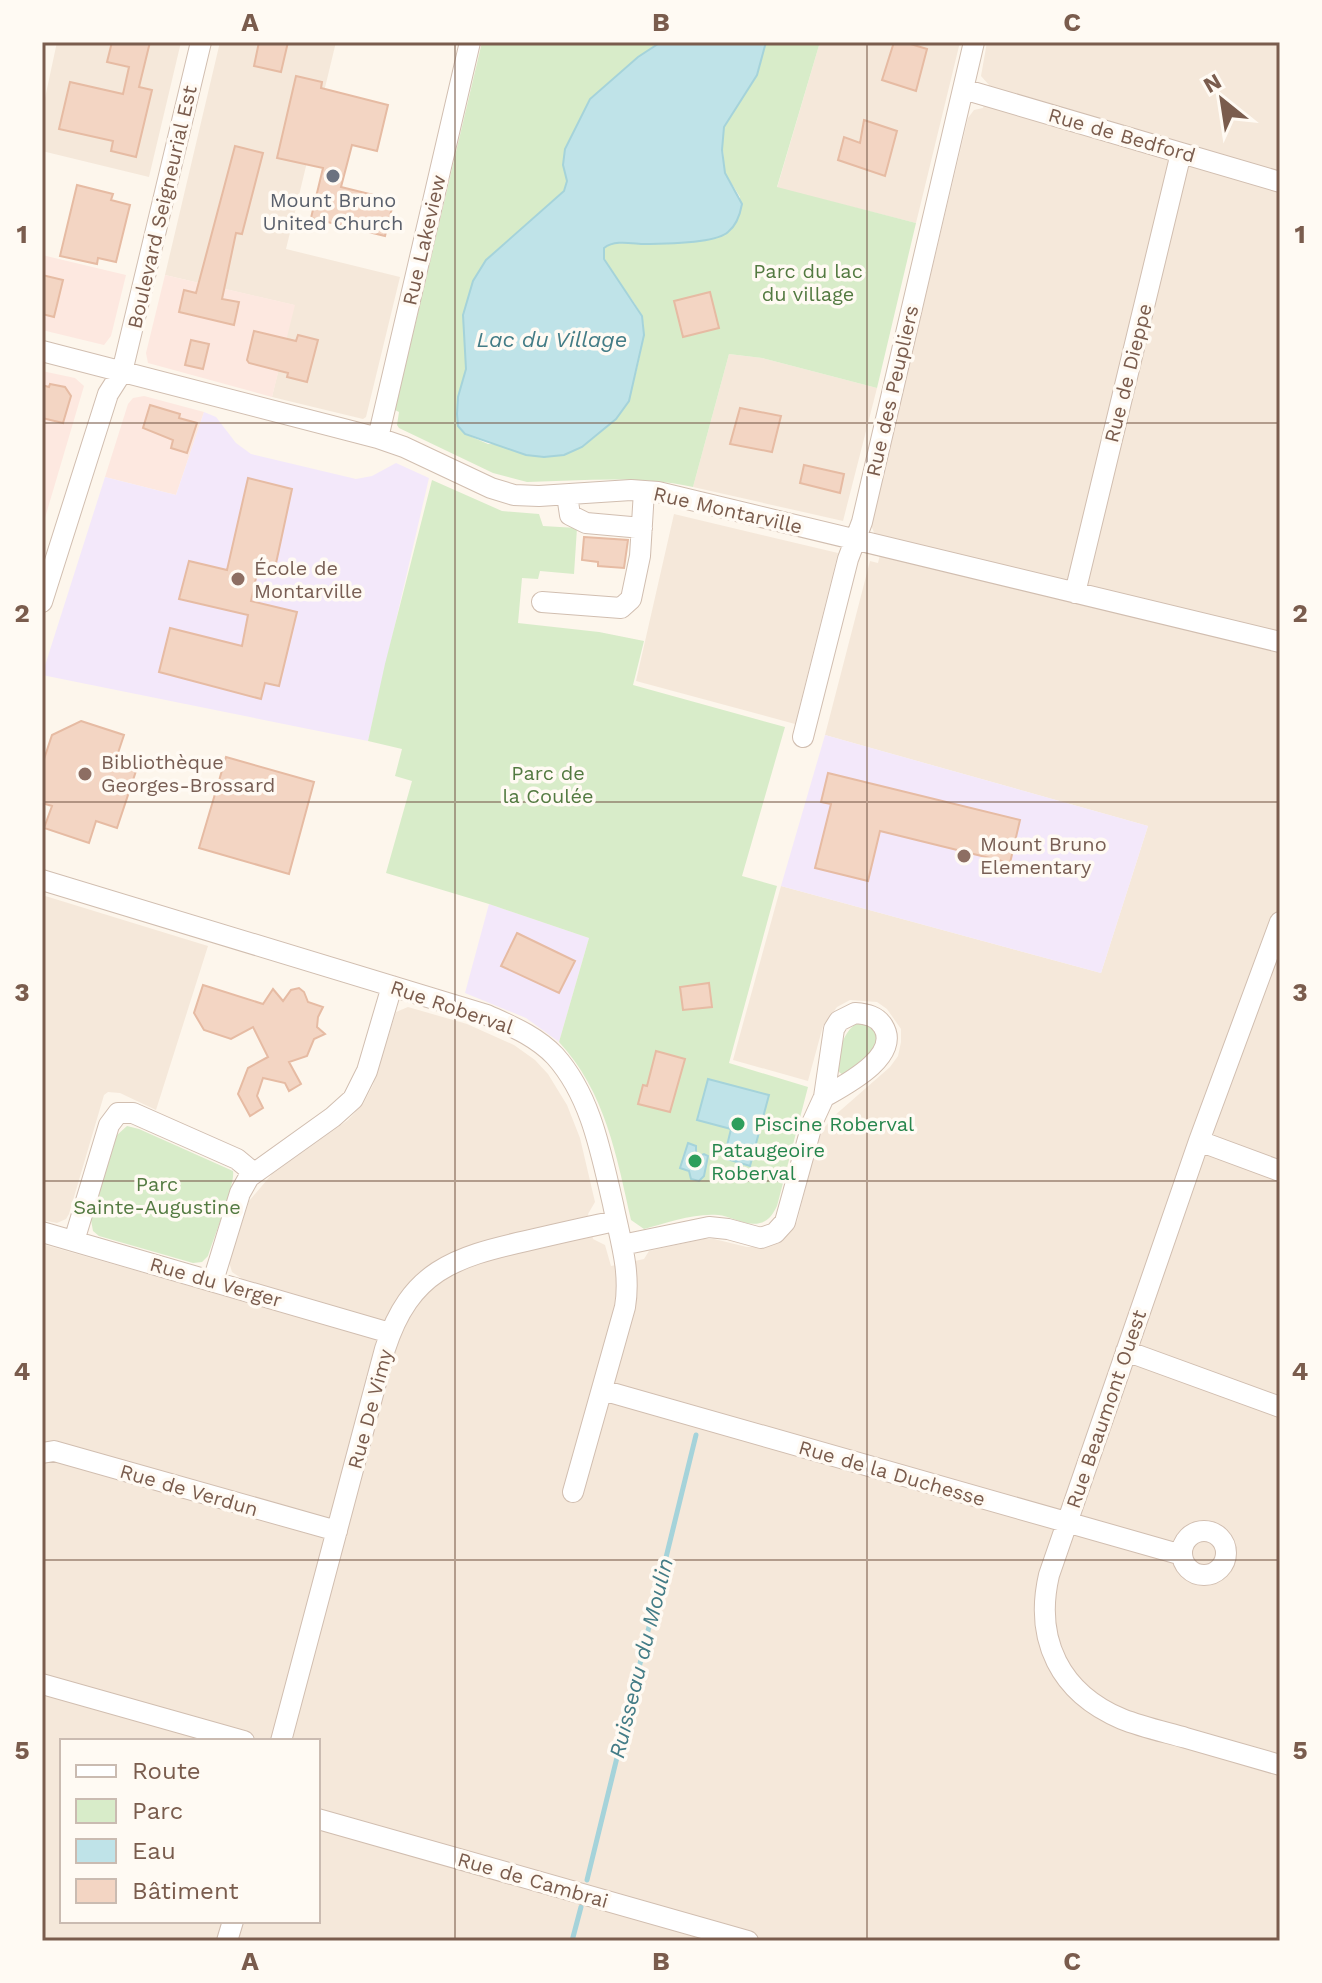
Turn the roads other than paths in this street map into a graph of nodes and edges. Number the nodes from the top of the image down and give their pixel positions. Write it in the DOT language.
graph roads {
  1 [pos="201,42"];
  2 [pos="470,42"];
  3 [pos="974,42"];
  4 [pos="963,89"];
  5 [pos="1181,153"];
  6 [pos="1280,182"];
  7 [pos="42,351"];
  8 [pos="122,372"];
  9 [pos="378,438"];
  10 [pos="644,491"];
  11 [pos="567,495"];
  12 [pos="642,528"];
  13 [pos="857,540"];
  14 [pos="1075,593"];
  15 [pos="42,602"];
  16 [pos="542,602"];
  17 [pos="1280,642"];
  18 [pos="803,737"];
  19 [pos="42,880"];
  20 [pos="1278,932"];
  21 [pos="392,986"];
  22 [pos="824,1097"];
  23 [pos="1199,1141"];
  24 [pos="1280,1171"];
  25 [pos="254,1173"];
  26 [pos="616,1221"];
  27 [pos="42,1232"];
  28 [pos="74,1241"];
  29 [pos="622,1245"];
  30 [pos="213,1281"];
  31 [pos="390,1333"];
  32 [pos="1126,1351"];
  33 [pos="602,1390"];
  34 [pos="1280,1407"];
  35 [pos="42,1453"];
  36 [pos="573,1492"];
  37 [pos="1068,1523"];
  38 [pos="337,1531"];
  39 [pos="1182,1555"];
  40 [pos="42,1684"];
  41 [pos="237,1739"];
  42 [pos="282,1739"];
  43 [pos="1280,1765"];
  44 [pos="320,1820"];
  45 [pos="748,1941"];
  1 -- 8 [label="street, Boulevard Seigneurial Est"];
  2 -- 9 [label="street, Rue Lakeview"];
  3 -- 4 [label="street, Rue des Peupliers"];
  4 -- 5 [label="street, Rue de Bedford"];
  4 -- 13 [label="street, Rue des Peupliers"];
  5 -- 6 [label="street, Rue de Bedford"];
  5 -- 14 [label="street, Rue de Dieppe"];
  7 -- 8 [label="street, Rue Montarville"];
  8 -- 9 [label="street, Rue Montarville"];
  8 -- 15 [label="street, Boulevard Seigneurial Est"];
  9 -- 11 [label="street, Rue Montarville"];
  10 -- 11 [label="street, Rue Montarville"];
  10 -- 12 [label="street"];
  10 -- 13 [label="street, Rue Montarville"];
  11 -- 12 [label="street"];
  12 -- 16 [label="street"];
  13 -- 14 [label="street, Rue Montarville"];
  13 -- 18 [label="street, Rue des Peupliers"];
  14 -- 17 [label="street, Rue Montarville"];
  19 -- 21 [label="street, Rue Roberval"];
  20 -- 23 [label="street, Rue Beaumont Ouest"];
  21 -- 25 [label="street"];
  21 -- 26 [label="street, Rue Roberval"];
  22 -- 29 [label="street"];
  23 -- 24 [label="street"];
  23 -- 32 [label="street, Rue Beaumont Ouest"];
  25 -- 28 [label="street"];
  25 -- 30 [label="street"];
  26 -- 29 [label="street, Rue Roberval"];
  26 -- 31 [label="street, Rue De Vimy"];
  27 -- 28 [label="street, Rue du Verger"];
  28 -- 30 [label="street, Rue du Verger"];
  29 -- 33 [label="street, Rue Roberval"];
  30 -- 31 [label="street, Rue du Verger"];
  31 -- 38 [label="street, Rue De Vimy"];
  32 -- 34 [label="street"];
  32 -- 37 [label="street, Rue Beaumont Ouest"];
  33 -- 36 [label="street, Rue Roberval"];
  33 -- 37 [label="street, Rue de la Duchesse"];
  35 -- 38 [label="street, Rue de Verdun"];
  37 -- 39 [label="street, Rue de la Duchesse"];
  37 -- 43 [label="street, Rue Beaumont Ouest"];
  38 -- 42 [label="street, Rue De Vimy"];
  40 -- 41 [label="street"];
  44 -- 45 [label="street, Rue de Cambrai"];
}
